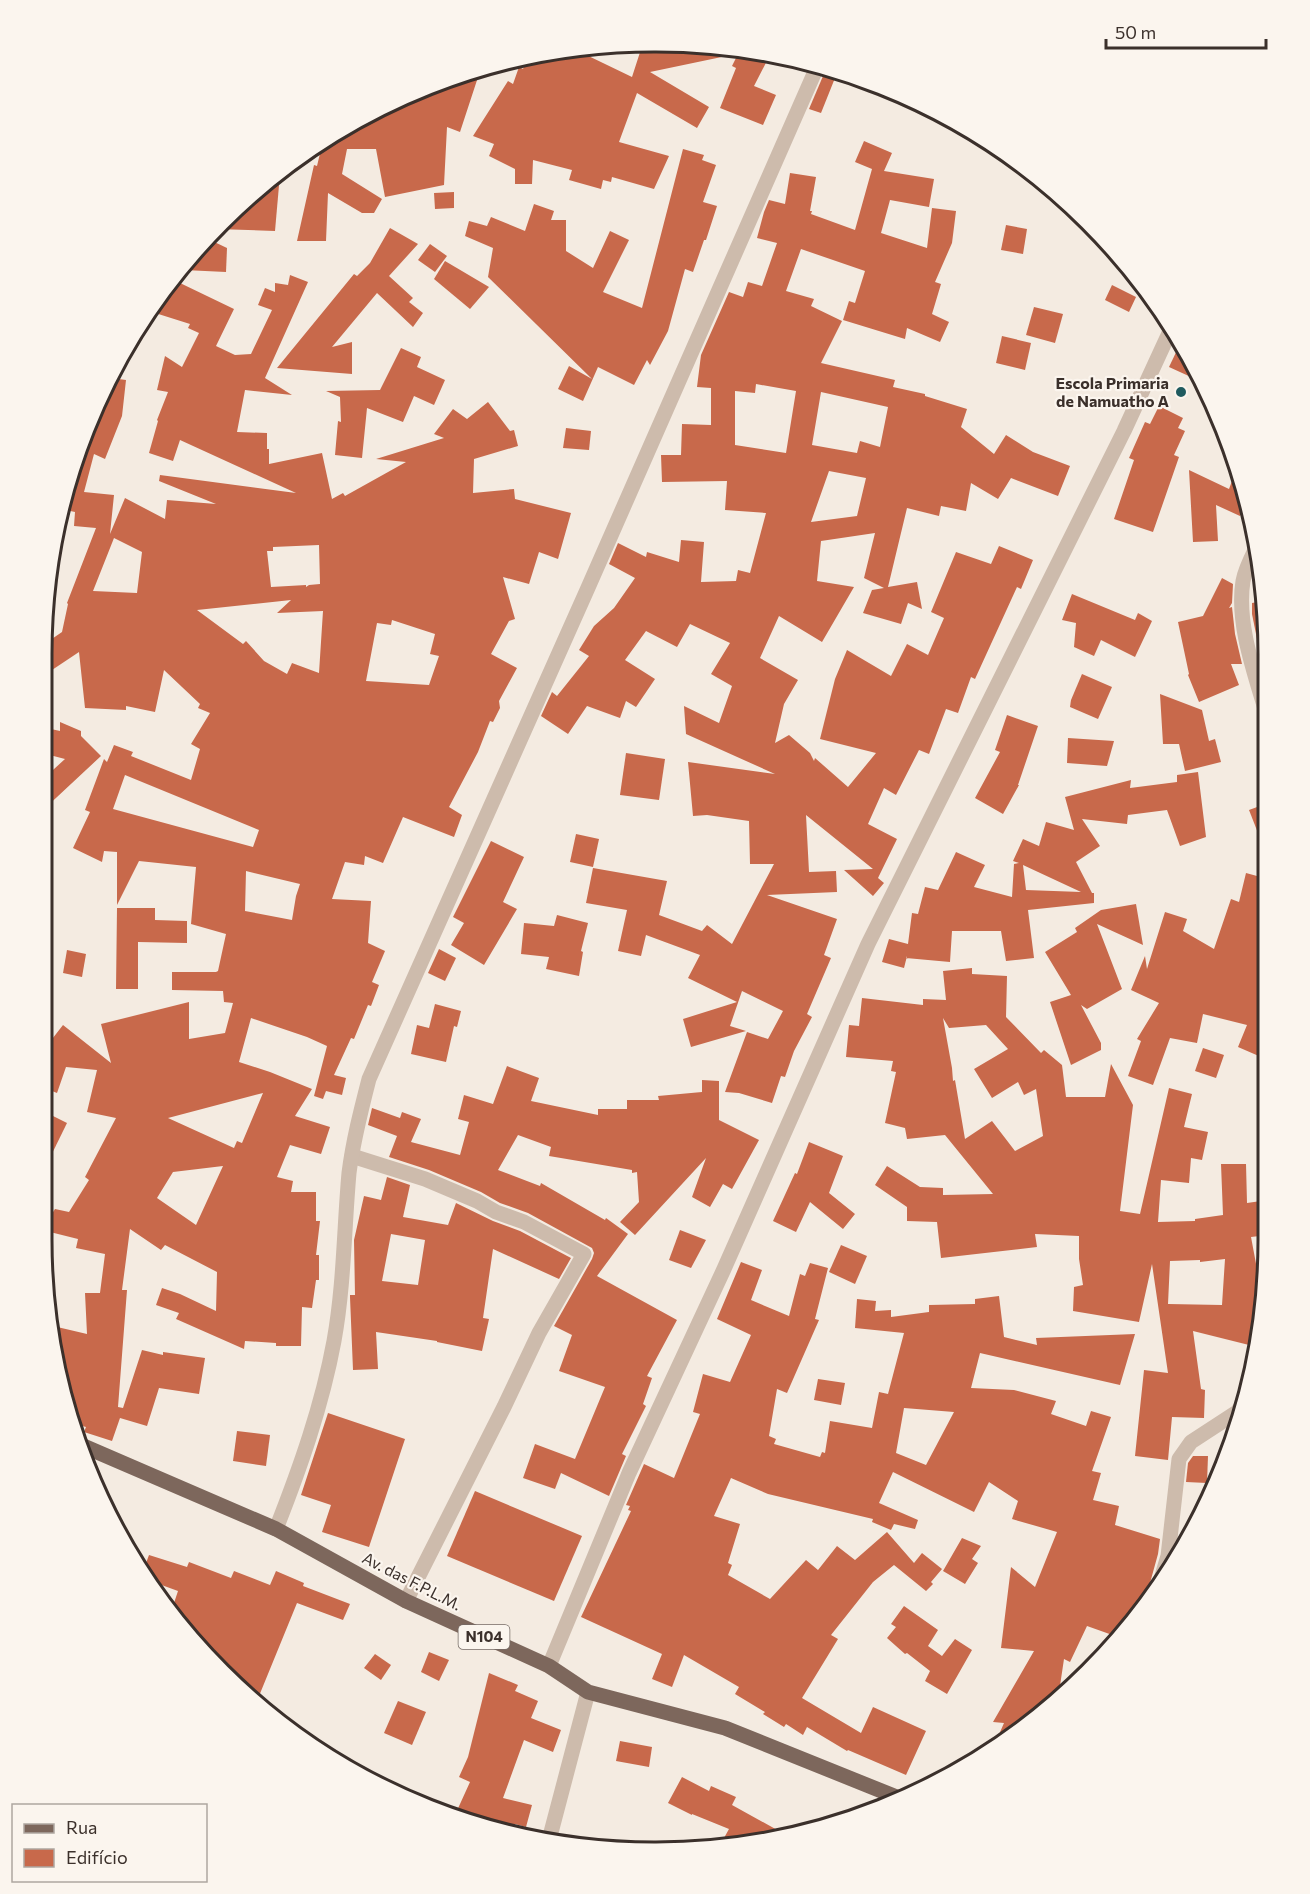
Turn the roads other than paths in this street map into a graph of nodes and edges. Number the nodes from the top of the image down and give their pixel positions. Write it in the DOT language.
graph roads {
  1 [pos="814,74"];
  2 [pos="1167,338"];
  3 [pos="1250,564"];
  4 [pos="1258,684"];
  5 [pos="352,1156"];
  6 [pos="1231,1416"];
  7 [pos="90,1449"];
  8 [pos="276,1529"];
  9 [pos="1168,1554"];
  10 [pos="406,1601"];
  11 [pos="549,1666"];
  12 [pos="588,1692"];
  13 [pos="890,1794"];
  14 [pos="551,1832"];
  1 -- 5 [label="street"];
  2 -- 11 [label="street"];
  3 -- 4 [label="street"];
  5 -- 8 [label="street"];
  5 -- 10 [label="street"];
  6 -- 9 [label="street"];
  7 -- 8 [label="main road, Av. das F.P.L.M. / N104"];
  8 -- 10 [label="main road, Av. das F.P.L.M. / N104"];
  10 -- 11 [label="main road, Av. das F.P.L.M. / N104"];
  11 -- 12 [label="main road, Av. das F.P.L.M. / N104"];
  12 -- 13 [label="main road, Av. das F.P.L.M. / N104"];
  12 -- 14 [label="street"];
}
